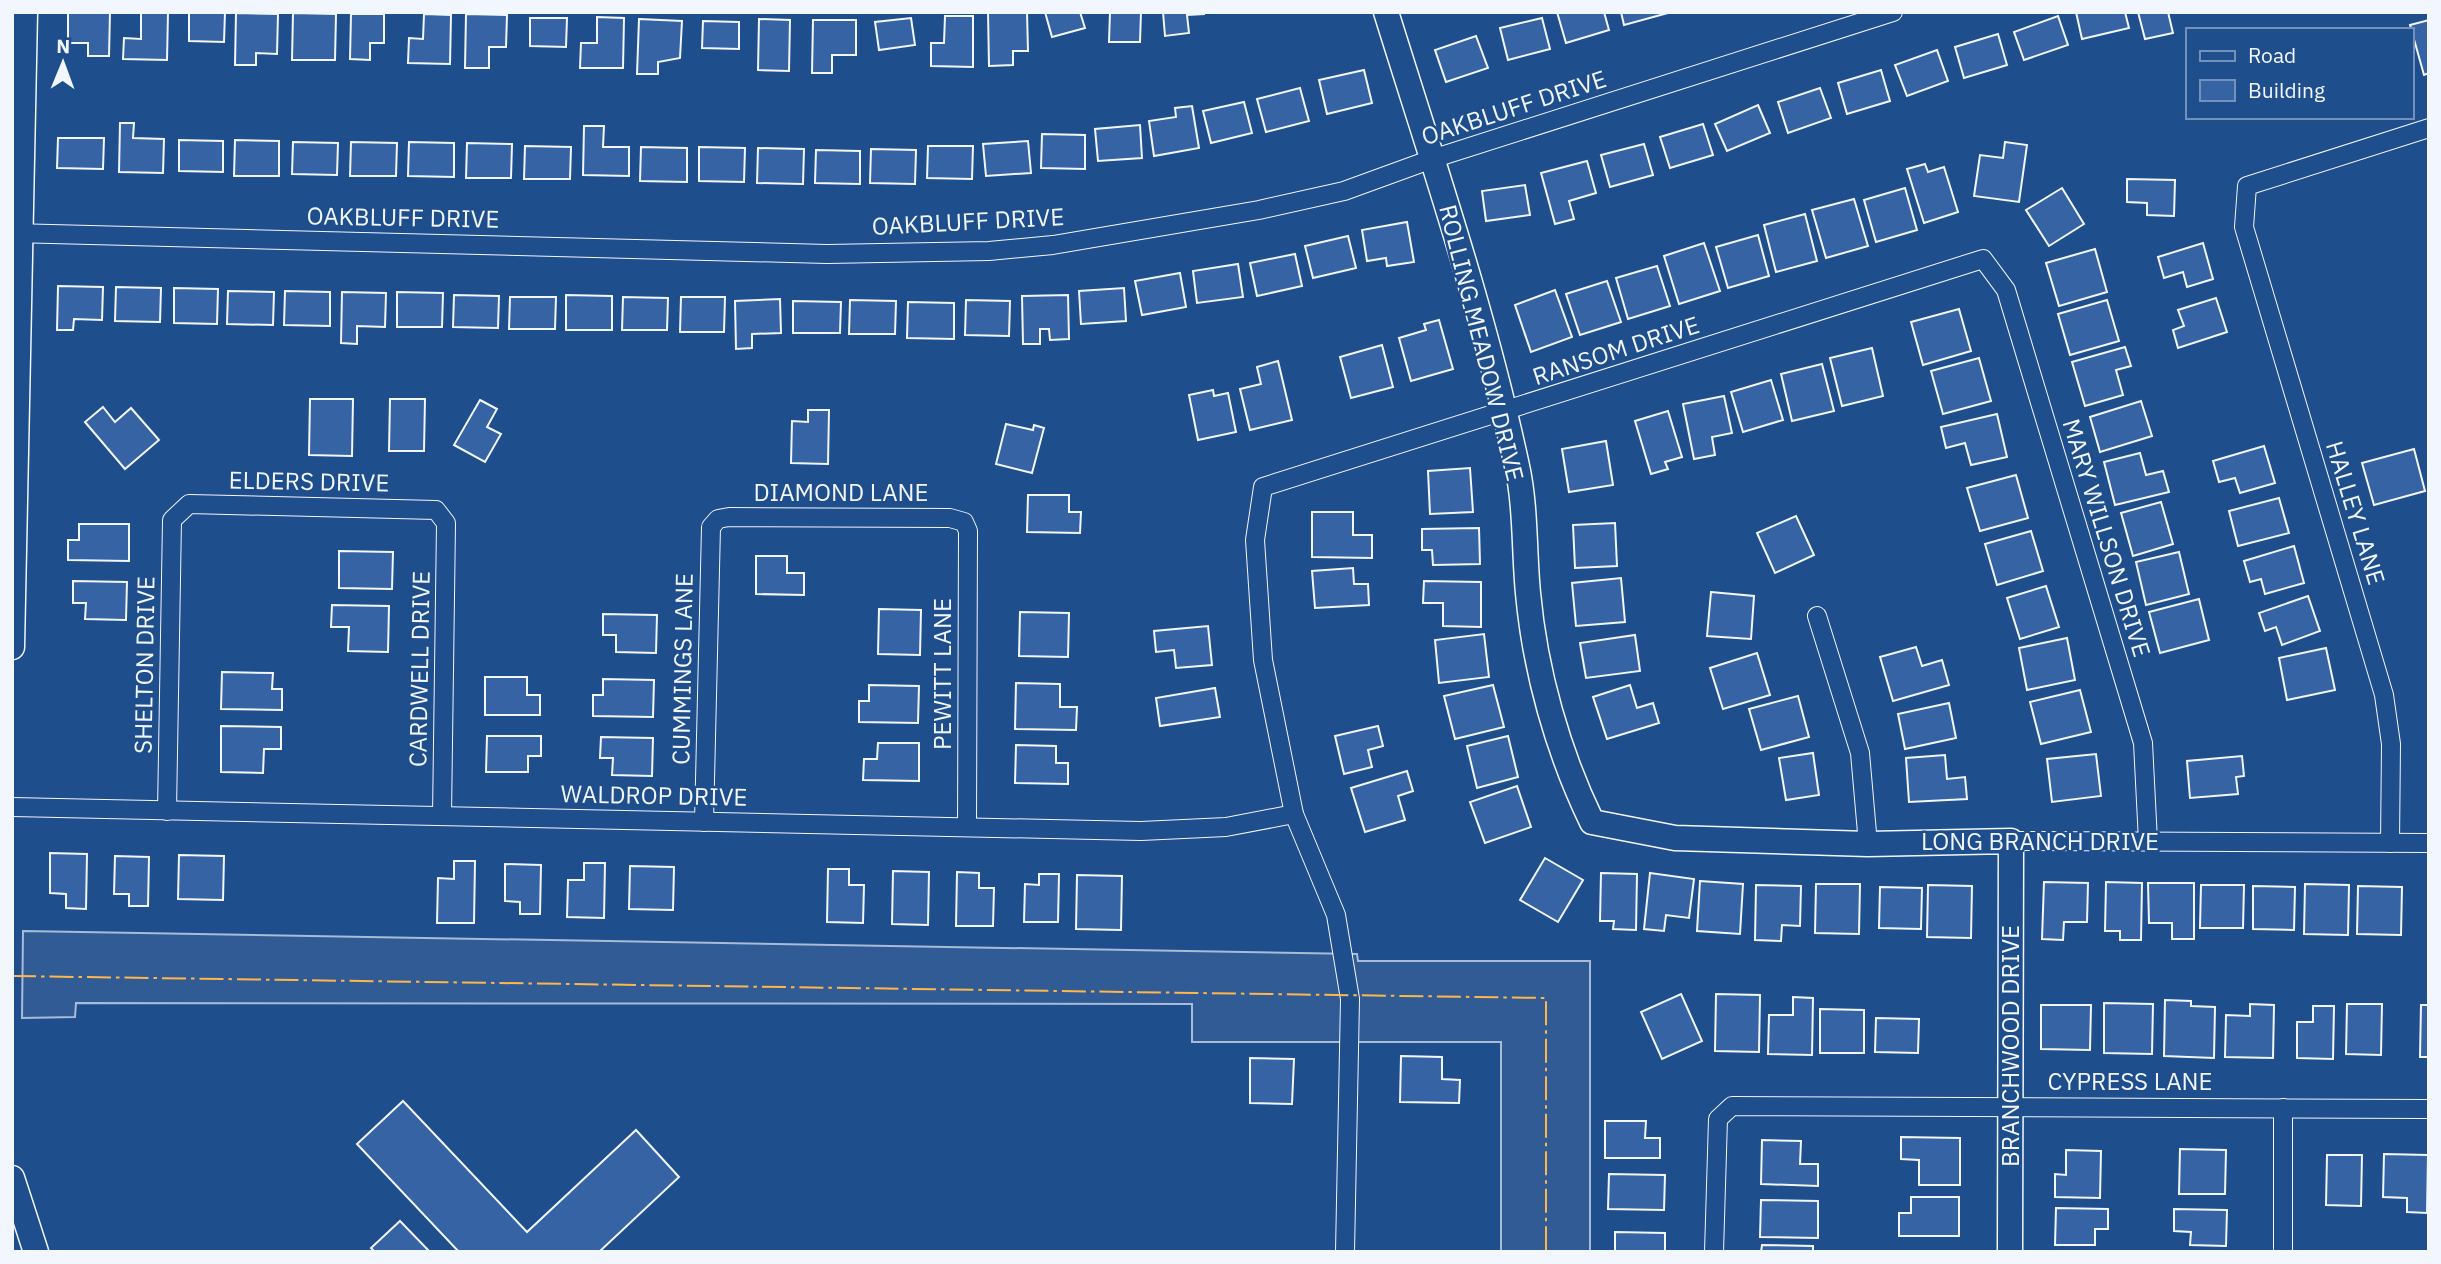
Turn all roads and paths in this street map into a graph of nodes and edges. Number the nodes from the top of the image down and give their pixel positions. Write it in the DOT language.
graph roads {
  1 [pos="25,12"];
  2 [pos="1386,12"];
  3 [pos="1893,12"];
  4 [pos="2429,128"];
  5 [pos="1432,159"];
  6 [pos="16,233"];
  7 [pos="1983,259"];
  8 [pos="1504,412"];
  9 [pos="718,519"];
  10 [pos="172,520"];
  11 [pos="964,522"];
  12 [pos="446,523"];
  13 [pos="1817,616"];
  14 [pos="12,647"];
  15 [pos="12,807"];
  16 [pos="167,811"];
  17 [pos="1294,814"];
  18 [pos="442,816"];
  19 [pos="704,822"];
  20 [pos="967,828"];
  21 [pos="1652,832"];
  22 [pos="2011,841"];
  23 [pos="2148,842"];
  24 [pos="2390,843"];
  25 [pos="2429,843"];
  26 [pos="1868,844"];
  27 [pos="2011,1105"];
  28 [pos="2283,1108"];
  29 [pos="2429,1109"];
  30 [pos="12,1178"];
  31 [pos="36,1252"];
  32 [pos="1345,1252"];
  33 [pos="1714,1252"];
  34 [pos="2010,1252"];
  35 [pos="2283,1252"];
  1 -- 6 [label="street"];
  2 -- 5 [label="street, ROLLING MEADOW DRIVE"];
  3 -- 5 [label="street, OAKBLUFF DRIVE"];
  4 -- 24 [label="street, HALLEY LANE"];
  5 -- 6 [label="street, OAKBLUFF DRIVE"];
  5 -- 8 [label="street, ROLLING MEADOW DRIVE"];
  6 -- 14 [label="street"];
  7 -- 8 [label="street, RANSOM DRIVE"];
  7 -- 23 [label="street, MARY WILLSON DRIVE"];
  8 -- 17 [label="street, RANSOM DRIVE"];
  8 -- 21 [label="street, ROLLING MEADOW DRIVE"];
  9 -- 11 [label="street, DIAMOND LANE"];
  9 -- 19 [label="street, CUMMINGS LANE"];
  10 -- 12 [label="street, ELDERS DRIVE"];
  10 -- 16 [label="street, SHELTON DRIVE"];
  11 -- 20 [label="street, PEWITT LANE"];
  12 -- 18 [label="street, CARDWELL DRIVE"];
  13 -- 26 [label="street"];
  15 -- 16 [label="street, WALDROP DRIVE"];
  16 -- 18 [label="street, WALDROP DRIVE"];
  17 -- 20 [label="street, WALDROP DRIVE"];
  17 -- 32 [label="street"];
  18 -- 19 [label="street, WALDROP DRIVE"];
  19 -- 20 [label="street, WALDROP DRIVE"];
  21 -- 26 [label="street, LONG BRANCH DRIVE"];
  22 -- 23 [label="street, LONG BRANCH DRIVE"];
  22 -- 26 [label="street, LONG BRANCH DRIVE"];
  22 -- 27 [label="street, BRANCHWOOD DRIVE"];
  23 -- 24 [label="street, LONG BRANCH DRIVE"];
  24 -- 25 [label="street, LONG BRANCH DRIVE"];
  27 -- 28 [label="street, CYPRESS LANE"];
  27 -- 33 [label="street, CYPRESS LANE"];
  27 -- 34 [label="street, BRANCHWOOD DRIVE"];
  28 -- 29 [label="street, CYPRESS LANE"];
  28 -- 35 [label="street"];
  30 -- 31 [label="street"];
}
